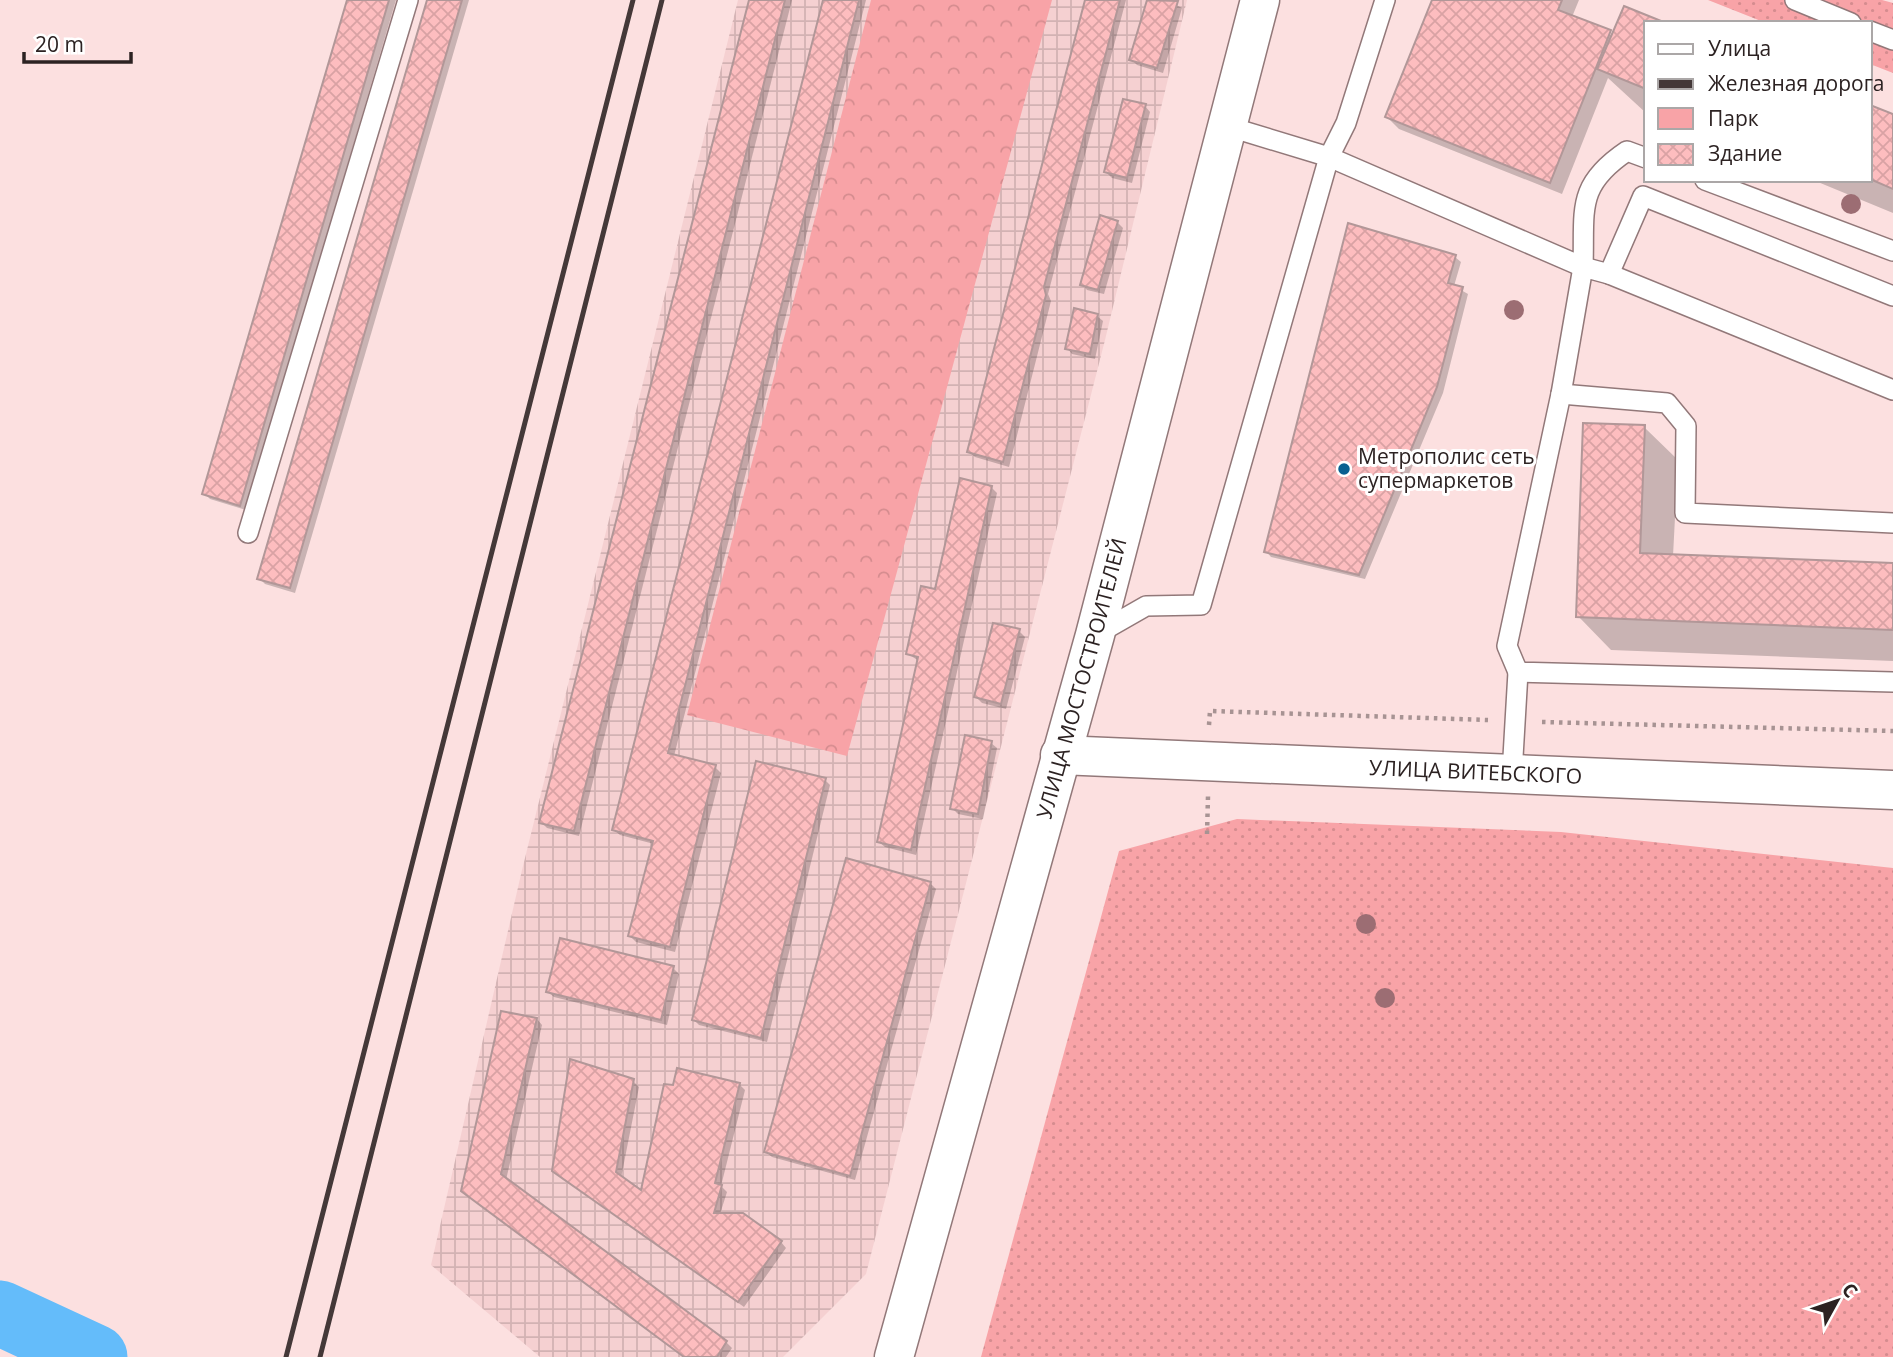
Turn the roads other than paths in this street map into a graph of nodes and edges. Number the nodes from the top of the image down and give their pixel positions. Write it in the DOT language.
graph roads {
  1 [pos="408,0"];
  2 [pos="1260,0"];
  3 [pos="1385,0"];
  4 [pos="1796,0"];
  5 [pos="1846,21"];
  6 [pos="1872,32"];
  7 [pos="1893,40"];
  8 [pos="1230,127"];
  9 [pos="1329,157"];
  10 [pos="1644,157"];
  11 [pos="1710,182"];
  12 [pos="1893,251"];
  13 [pos="1583,267"];
  14 [pos="1609,274"];
  15 [pos="1893,296"];
  16 [pos="1893,390"];
  17 [pos="1561,394"];
  18 [pos="1893,523"];
  19 [pos="248,533"];
  20 [pos="1095,635"];
  21 [pos="1518,672"];
  22 [pos="1893,682"];
  23 [pos="1060,755"];
  24 [pos="1512,774"];
  25 [pos="1893,790"];
  26 [pos="894,1357"];
  1 -- 19 [label="lane"];
  2 -- 8 [label="main road, УЛИЦА МОСТОСТРОИТЕЛЕЙ"];
  3 -- 9 [label="lane"];
  4 -- 5 [label="lane"];
  6 -- 7 [label="lane"];
  8 -- 9 [label="lane"];
  8 -- 20 [label="main road, УЛИЦА МОСТОСТРОИТЕЛЕЙ"];
  9 -- 13 [label="lane"];
  9 -- 20 [label="lane"];
  10 -- 13 [label="lane"];
  11 -- 12 [label="lane"];
  13 -- 14 [label="lane"];
  13 -- 17 [label="lane"];
  14 -- 15 [label="lane"];
  14 -- 16 [label="lane"];
  17 -- 18 [label="lane"];
  17 -- 21 [label="lane"];
  20 -- 23 [label="main road, УЛИЦА МОСТОСТРОИТЕЛЕЙ"];
  21 -- 22 [label="lane"];
  21 -- 24 [label="lane"];
  23 -- 24 [label="main road, УЛИЦА ВИТЕБСКОГО"];
  23 -- 26 [label="main road, УЛИЦА МОСТОСТРОИТЕЛЕЙ"];
  24 -- 25 [label="main road, УЛИЦА ВИТЕБСКОГО"];
}
